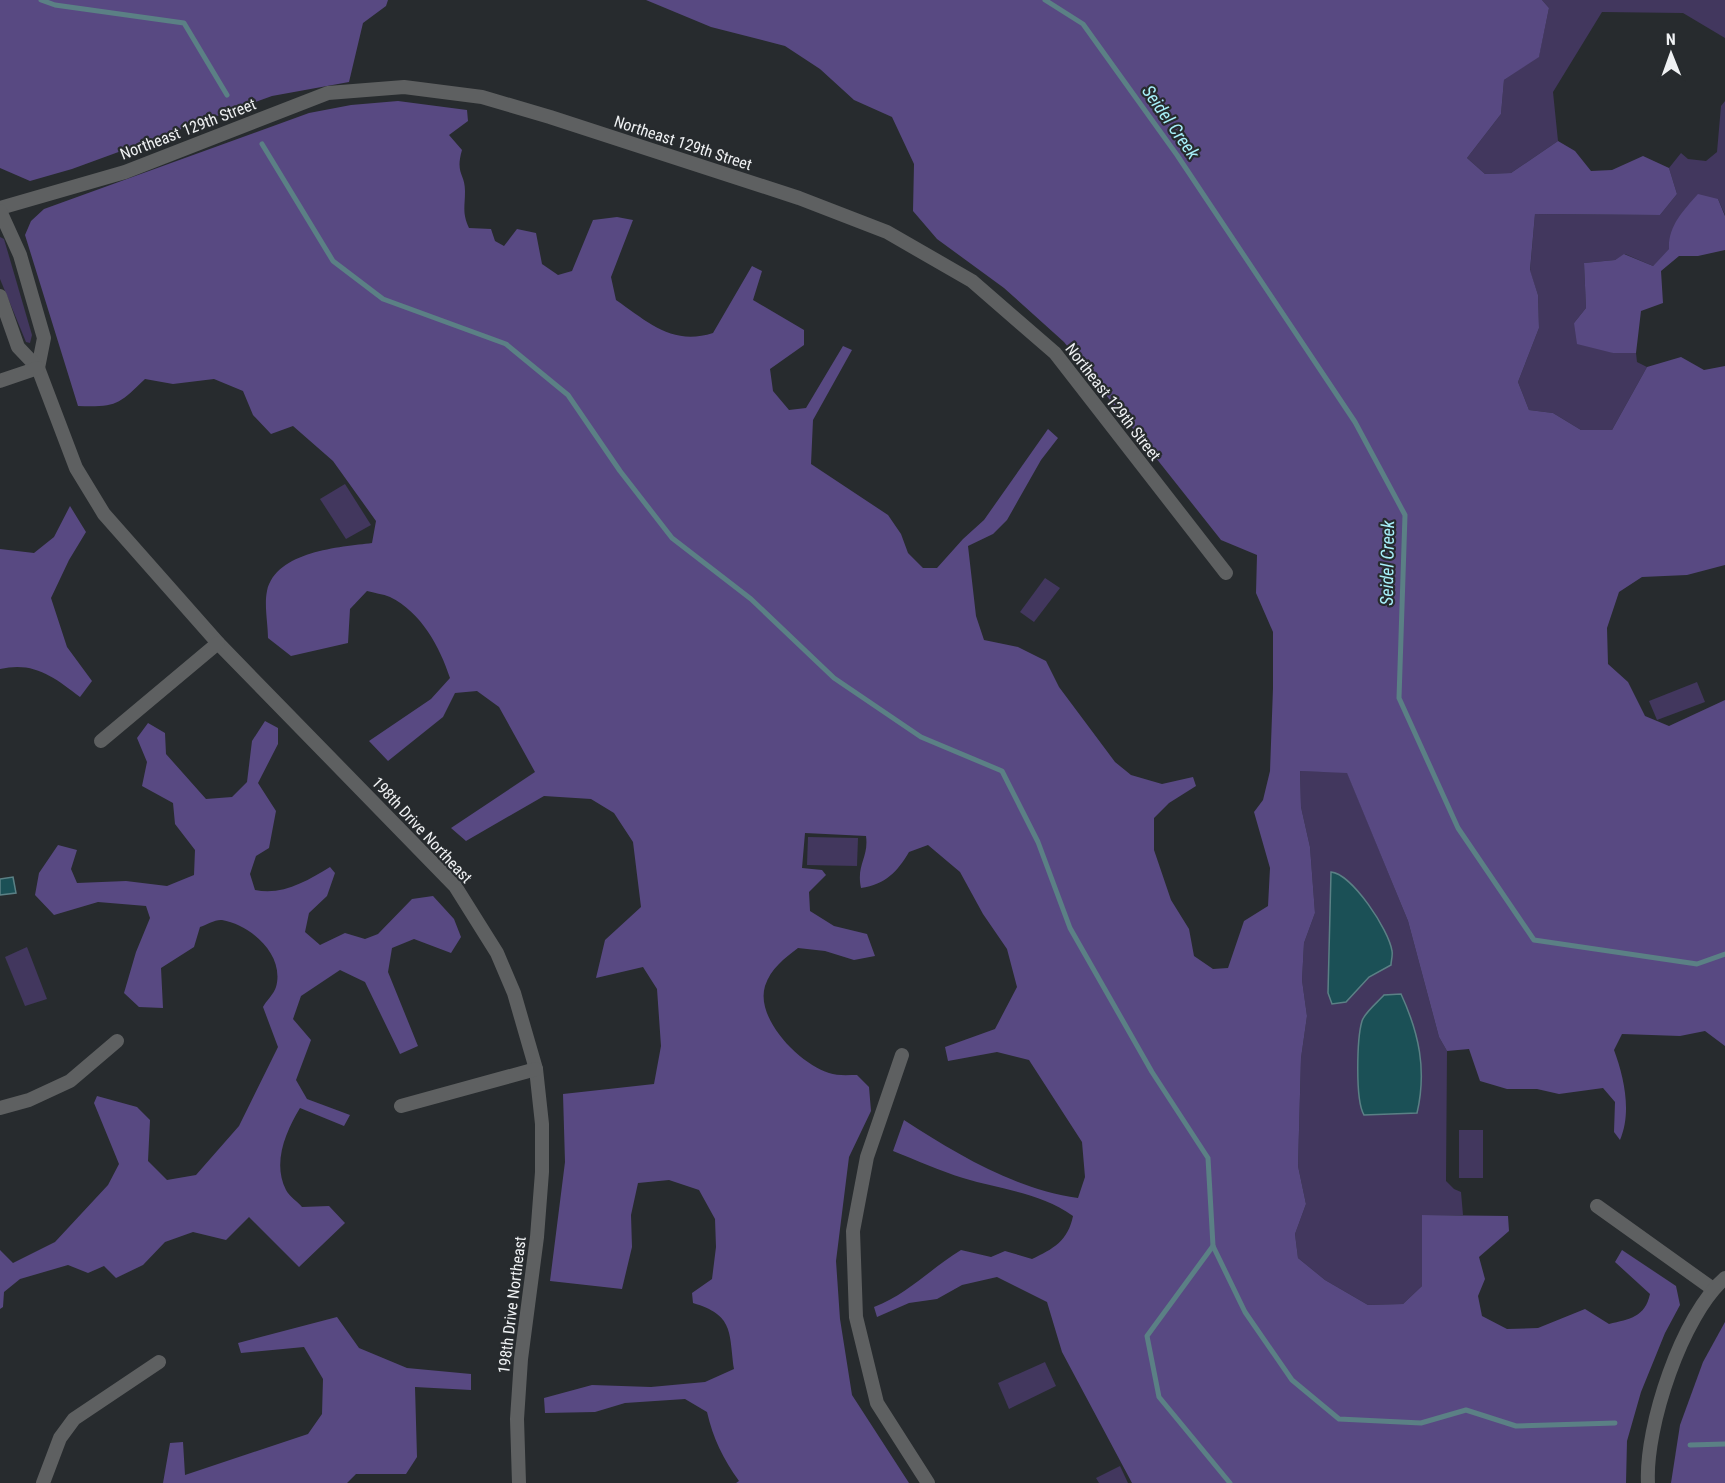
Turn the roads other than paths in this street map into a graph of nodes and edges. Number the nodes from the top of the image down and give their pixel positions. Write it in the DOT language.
graph roads {
  1 [pos="0,209"];
  2 [pos="0,296"];
  3 [pos="38,368"];
  4 [pos="0,381"];
  5 [pos="1226,573"];
  6 [pos="218,643"];
  7 [pos="101,741"];
  8 [pos="117,1041"];
  9 [pos="902,1055"];
  10 [pos="536,1069"];
  11 [pos="401,1106"];
  12 [pos="0,1108"];
  13 [pos="1597,1206"];
  14 [pos="1725,1278"];
  15 [pos="1713,1289"];
  16 [pos="159,1362"];
  17 [pos="43,1483"];
  18 [pos="519,1483"];
  19 [pos="928,1483"];
  20 [pos="1648,1483"];
  1 -- 3 [label="street"];
  1 -- 5 [label="street, Northeast 129th Street"];
  2 -- 3 [label="street, 198th Drive Northeast"];
  3 -- 4 [label="street"];
  3 -- 6 [label="street, 198th Drive Northeast"];
  6 -- 7 [label="street"];
  6 -- 10 [label="street, 198th Drive Northeast"];
  8 -- 12 [label="street"];
  9 -- 19 [label="street"];
  10 -- 11 [label="street"];
  10 -- 18 [label="street, 198th Drive Northeast"];
  13 -- 15 [label="street"];
  14 -- 15 [label="street"];
  15 -- 20 [label="street"];
  16 -- 17 [label="street"];
}
